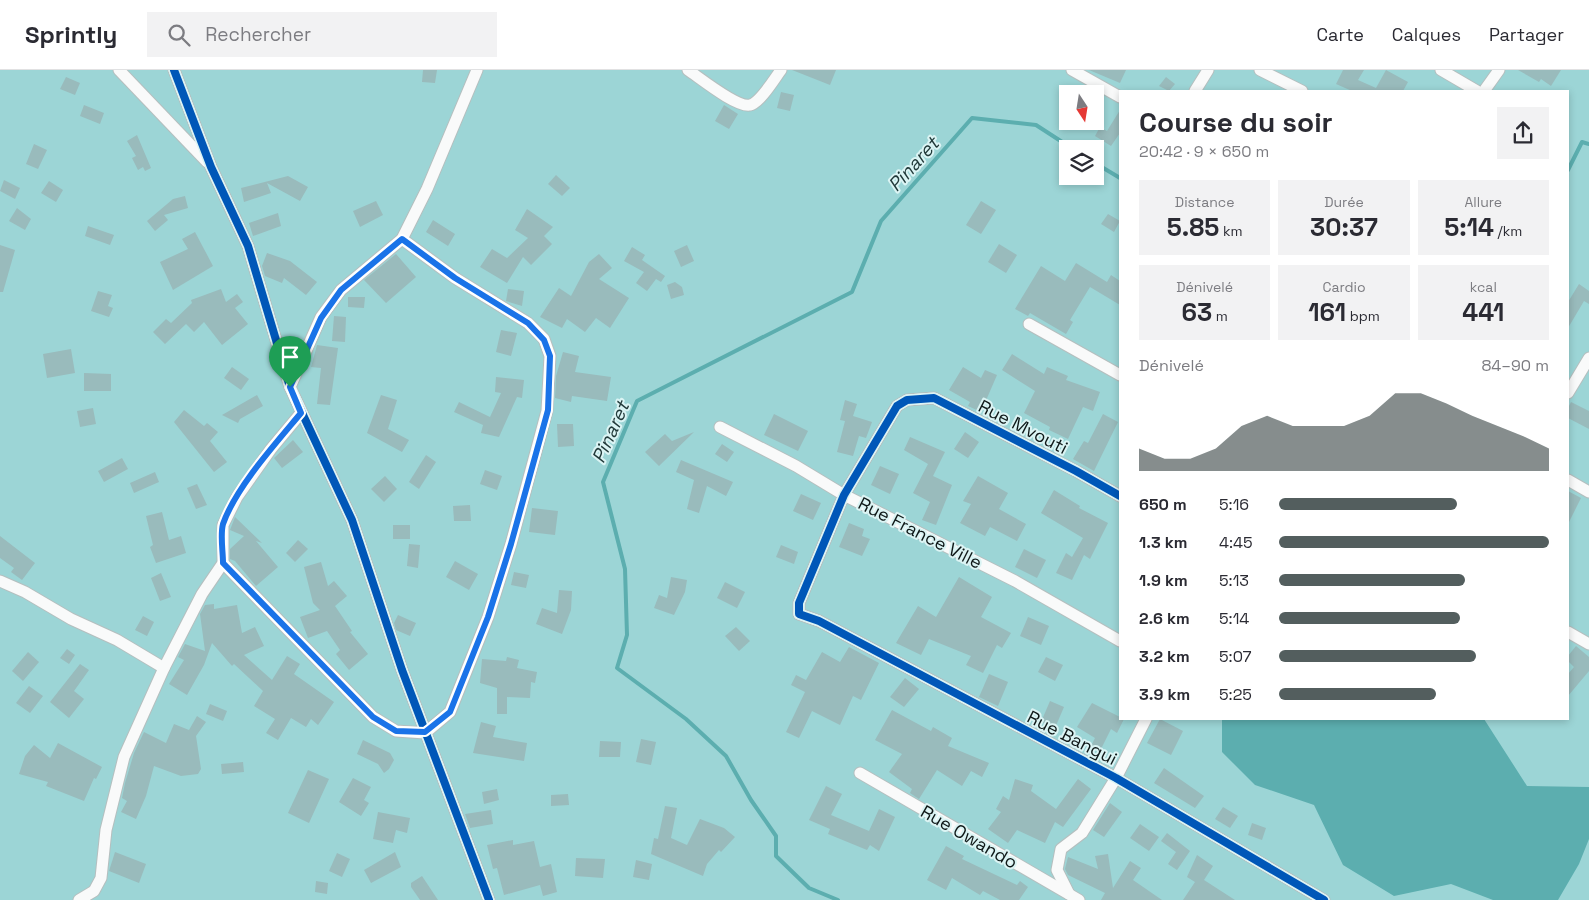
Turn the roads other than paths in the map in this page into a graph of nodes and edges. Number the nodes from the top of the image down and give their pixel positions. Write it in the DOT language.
graph roads {
  1 [pos="119,70"];
  2 [pos="174,70"];
  3 [pos="477,70"];
  4 [pos="688,70"];
  5 [pos="781,70"];
  6 [pos="1072,70"];
  7 [pos="1208,70"];
  8 [pos="1260,70"];
  9 [pos="1441,70"];
  10 [pos="1498,70"];
  11 [pos="1196,90"];
  12 [pos="1300,90"];
  13 [pos="1475,90"];
  14 [pos="1485,90"];
  15 [pos="1119,96"];
  16 [pos="211,167"];
  17 [pos="402,239"];
  18 [pos="1029,324"];
  19 [pos="1589,358"];
  20 [pos="1119,374"];
  21 [pos="290,387"];
  22 [pos="1569,391"];
  23 [pos="301,413"];
  24 [pos="720,428"];
  25 [pos="1569,481"];
  26 [pos="1589,492"];
  27 [pos="844,495"];
  28 [pos="1119,495"];
  29 [pos="223,563"];
  30 [pos="0,581"];
  31 [pos="1569,633"];
  32 [pos="1119,640"];
  33 [pos="1589,644"];
  34 [pos="164,668"];
  35 [pos="1145,720"];
  36 [pos="425,732"];
  37 [pos="860,773"];
  38 [pos="1116,778"];
  39 [pos="1072,898"];
  40 [pos="79,900"];
  41 [pos="489,900"];
  42 [pos="1324,900"];
  1 -- 16 [label="street"];
  2 -- 16 [label="street"];
  3 -- 17 [label="street"];
  4 -- 5 [label="street"];
  6 -- 15 [label="street"];
  7 -- 11 [label="street"];
  8 -- 12 [label="street"];
  9 -- 13 [label="street"];
  10 -- 14 [label="street"];
  16 -- 21 [label="street"];
  17 -- 21 [label="street"];
  17 -- 36 [label="street"];
  18 -- 20 [label="street"];
  19 -- 22 [label="street"];
  21 -- 23 [label="street"];
  23 -- 29 [label="street"];
  23 -- 36 [label="street"];
  24 -- 27 [label="street, Rue France Ville"];
  25 -- 26 [label="street"];
  27 -- 28 [label="street, Rue Mvouti"];
  27 -- 32 [label="street, Rue France Ville"];
  27 -- 38 [label="street, Rue Bangui"];
  29 -- 34 [label="street"];
  29 -- 36 [label="street"];
  30 -- 34 [label="street"];
  31 -- 33 [label="street"];
  34 -- 40 [label="street"];
  35 -- 38 [label="street"];
  36 -- 41 [label="street"];
  37 -- 39 [label="street, Rue Owando"];
  38 -- 39 [label="street"];
  38 -- 42 [label="street, Rue Bangui"];
}
